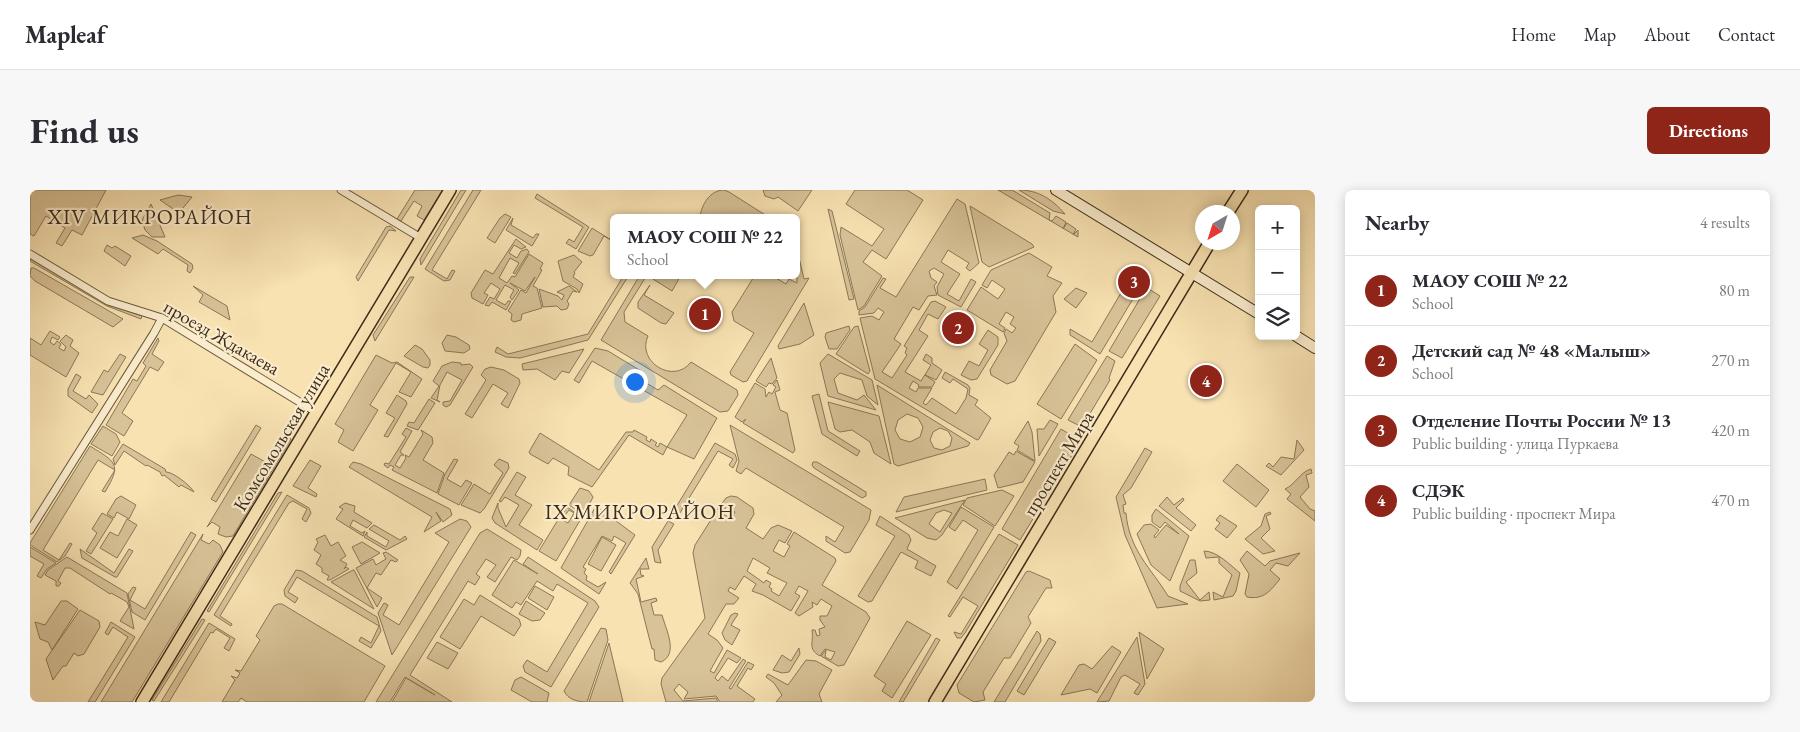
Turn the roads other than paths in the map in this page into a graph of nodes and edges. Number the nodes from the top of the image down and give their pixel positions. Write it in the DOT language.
graph roads {
  1 [pos="341,190"];
  2 [pos="450,190"];
  3 [pos="1056,190"];
  4 [pos="1242,190"];
  5 [pos="1232,205"];
  6 [pos="421,238"];
  7 [pos="1205,250"];
  8 [pos="30,254"];
  9 [pos="1192,273"];
  10 [pos="1255,312"];
  11 [pos="162,318"];
  12 [pos="1300,339"];
  13 [pos="1315,348"];
  14 [pos="316,412"];
  15 [pos="30,530"];
  16 [pos="142,702"];
  17 [pos="935,702"];
  1 -- 6 [label="street"];
  2 -- 6 [label="main road, Комсомольская улица"];
  3 -- 9 [label="main road"];
  4 -- 5 [label="main road"];
  6 -- 14 [label="main road, Комсомольская улица"];
  7 -- 9 [label="main road, проспект Мира"];
  8 -- 11 [label="street, проезд Ждакаева"];
  9 -- 10 [label="main road"];
  9 -- 17 [label="main road, проспект Мира"];
  11 -- 14 [label="street, проезд Ждакаева"];
  11 -- 15 [label="street"];
  12 -- 13 [label="main road"];
  14 -- 16 [label="main road, Комсомольская улица"];
}
